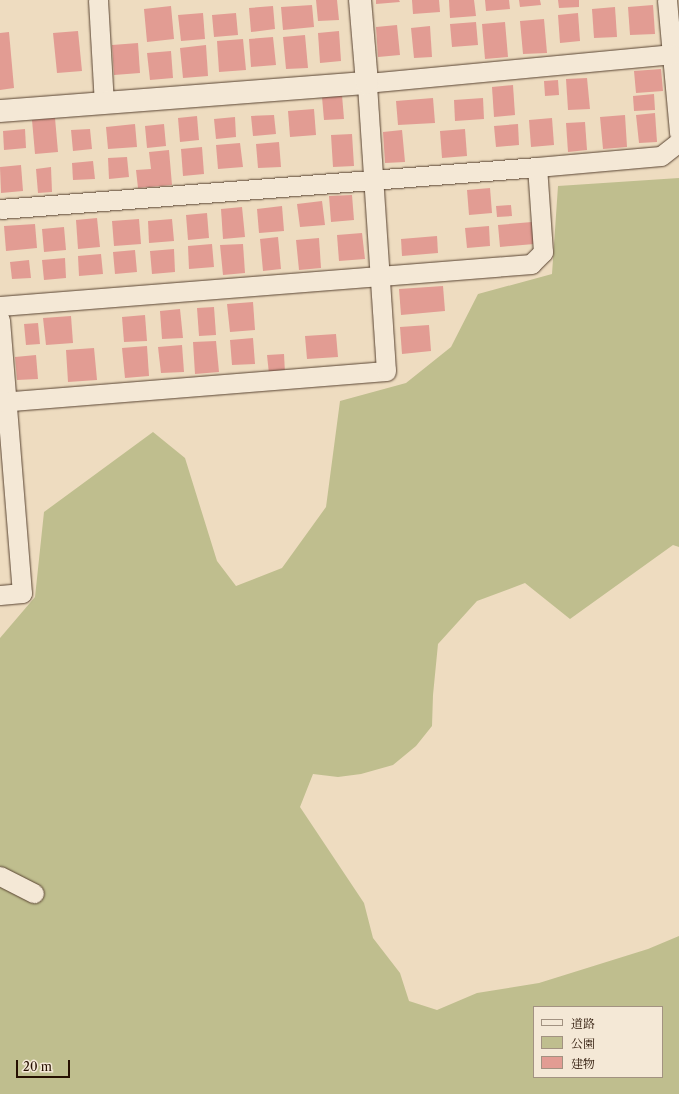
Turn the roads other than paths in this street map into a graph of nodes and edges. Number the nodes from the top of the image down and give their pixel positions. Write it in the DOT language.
graph roads {
  1 [pos="98,0"];
  2 [pos="360,0"];
  3 [pos="667,0"];
  4 [pos="672,54"];
  5 [pos="367,82"];
  6 [pos="104,103"];
  7 [pos="0,111"];
  8 [pos="679,133"];
  9 [pos="679,142"];
  10 [pos="537,168"];
  11 [pos="372,180"];
  12 [pos="0,209"];
  13 [pos="380,275"];
  14 [pos="0,306"];
  15 [pos="0,320"];
  16 [pos="3,402"];
  17 [pos="7,499"];
  18 [pos="0,595"];
  19 [pos="0,876"];
  20 [pos="34,893"];
  1 -- 6 [label="street"];
  2 -- 5 [label="street"];
  3 -- 4 [label="street"];
  4 -- 5 [label="street"];
  4 -- 8 [label="street"];
  5 -- 6 [label="street"];
  5 -- 11 [label="street"];
  6 -- 7 [label="street"];
  9 -- 10 [label="street"];
  10 -- 11 [label="street"];
  10 -- 13 [label="street"];
  11 -- 12 [label="street"];
  11 -- 13 [label="street"];
  13 -- 14 [label="street"];
  13 -- 16 [label="street"];
  15 -- 16 [label="street"];
  16 -- 17 [label="street"];
  17 -- 18 [label="street"];
  19 -- 20 [label="street"];
}
